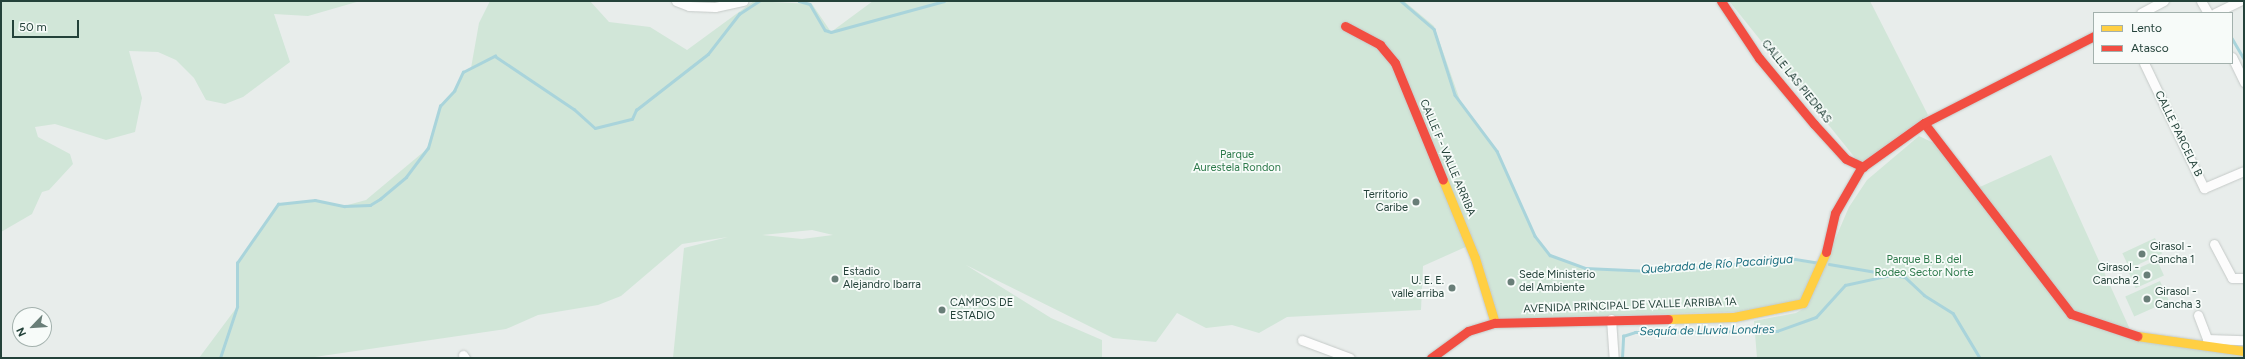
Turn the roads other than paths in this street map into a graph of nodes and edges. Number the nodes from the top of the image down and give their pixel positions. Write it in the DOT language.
graph roads {
  1 [pos="676,1"];
  2 [pos="743,1"];
  3 [pos="1721,1"];
  4 [pos="2164,1"];
  5 [pos="2201,1"];
  6 [pos="2240,1"];
  7 [pos="2143,12"];
  8 [pos="2207,12"];
  9 [pos="2217,12"];
  10 [pos="1345,26"];
  11 [pos="2093,37"];
  12 [pos="2233,59"];
  13 [pos="2144,64"];
  14 [pos="2244,82"];
  15 [pos="1924,123"];
  16 [pos="1863,167"];
  17 [pos="2244,171"];
  18 [pos="2214,244"];
  19 [pos="2244,278"];
  20 [pos="2198,315"];
  21 [pos="1611,319"];
  22 [pos="1495,323"];
  23 [pos="1302,340"];
  24 [pos="2244,340"];
  25 [pos="2244,351"];
  26 [pos="1350,358"];
  27 [pos="1431,358"];
  28 [pos="1614,358"];
  1 -- 2 [label="street"];
  3 -- 16 [label="street, CALLE LAS PIEDRAS"];
  4 -- 7 [label="street"];
  5 -- 8 [label="street"];
  6 -- 9 [label="street"];
  10 -- 22 [label="street, CALLE F - VALLE ARRIBA"];
  11 -- 15 [label="street, AVENIDA PRINCIPAL DE VALLE ARRIBA 1A"];
  12 -- 14 [label="street"];
  13 -- 17 [label="street, CALLE PARCELA B"];
  15 -- 16 [label="street, AVENIDA PRINCIPAL DE VALLE ARRIBA 1A"];
  15 -- 25 [label="street"];
  16 -- 21 [label="street, AVENIDA PRINCIPAL DE VALLE ARRIBA 1A"];
  18 -- 19 [label="street"];
  20 -- 24 [label="street"];
  21 -- 22 [label="street, AVENIDA PRINCIPAL DE VALLE ARRIBA 1A"];
  21 -- 28 [label="street"];
  22 -- 27 [label="street, AVENIDA PRINCIPAL DE VALLE ARRIBA 1A"];
  23 -- 26 [label="street"];
}
